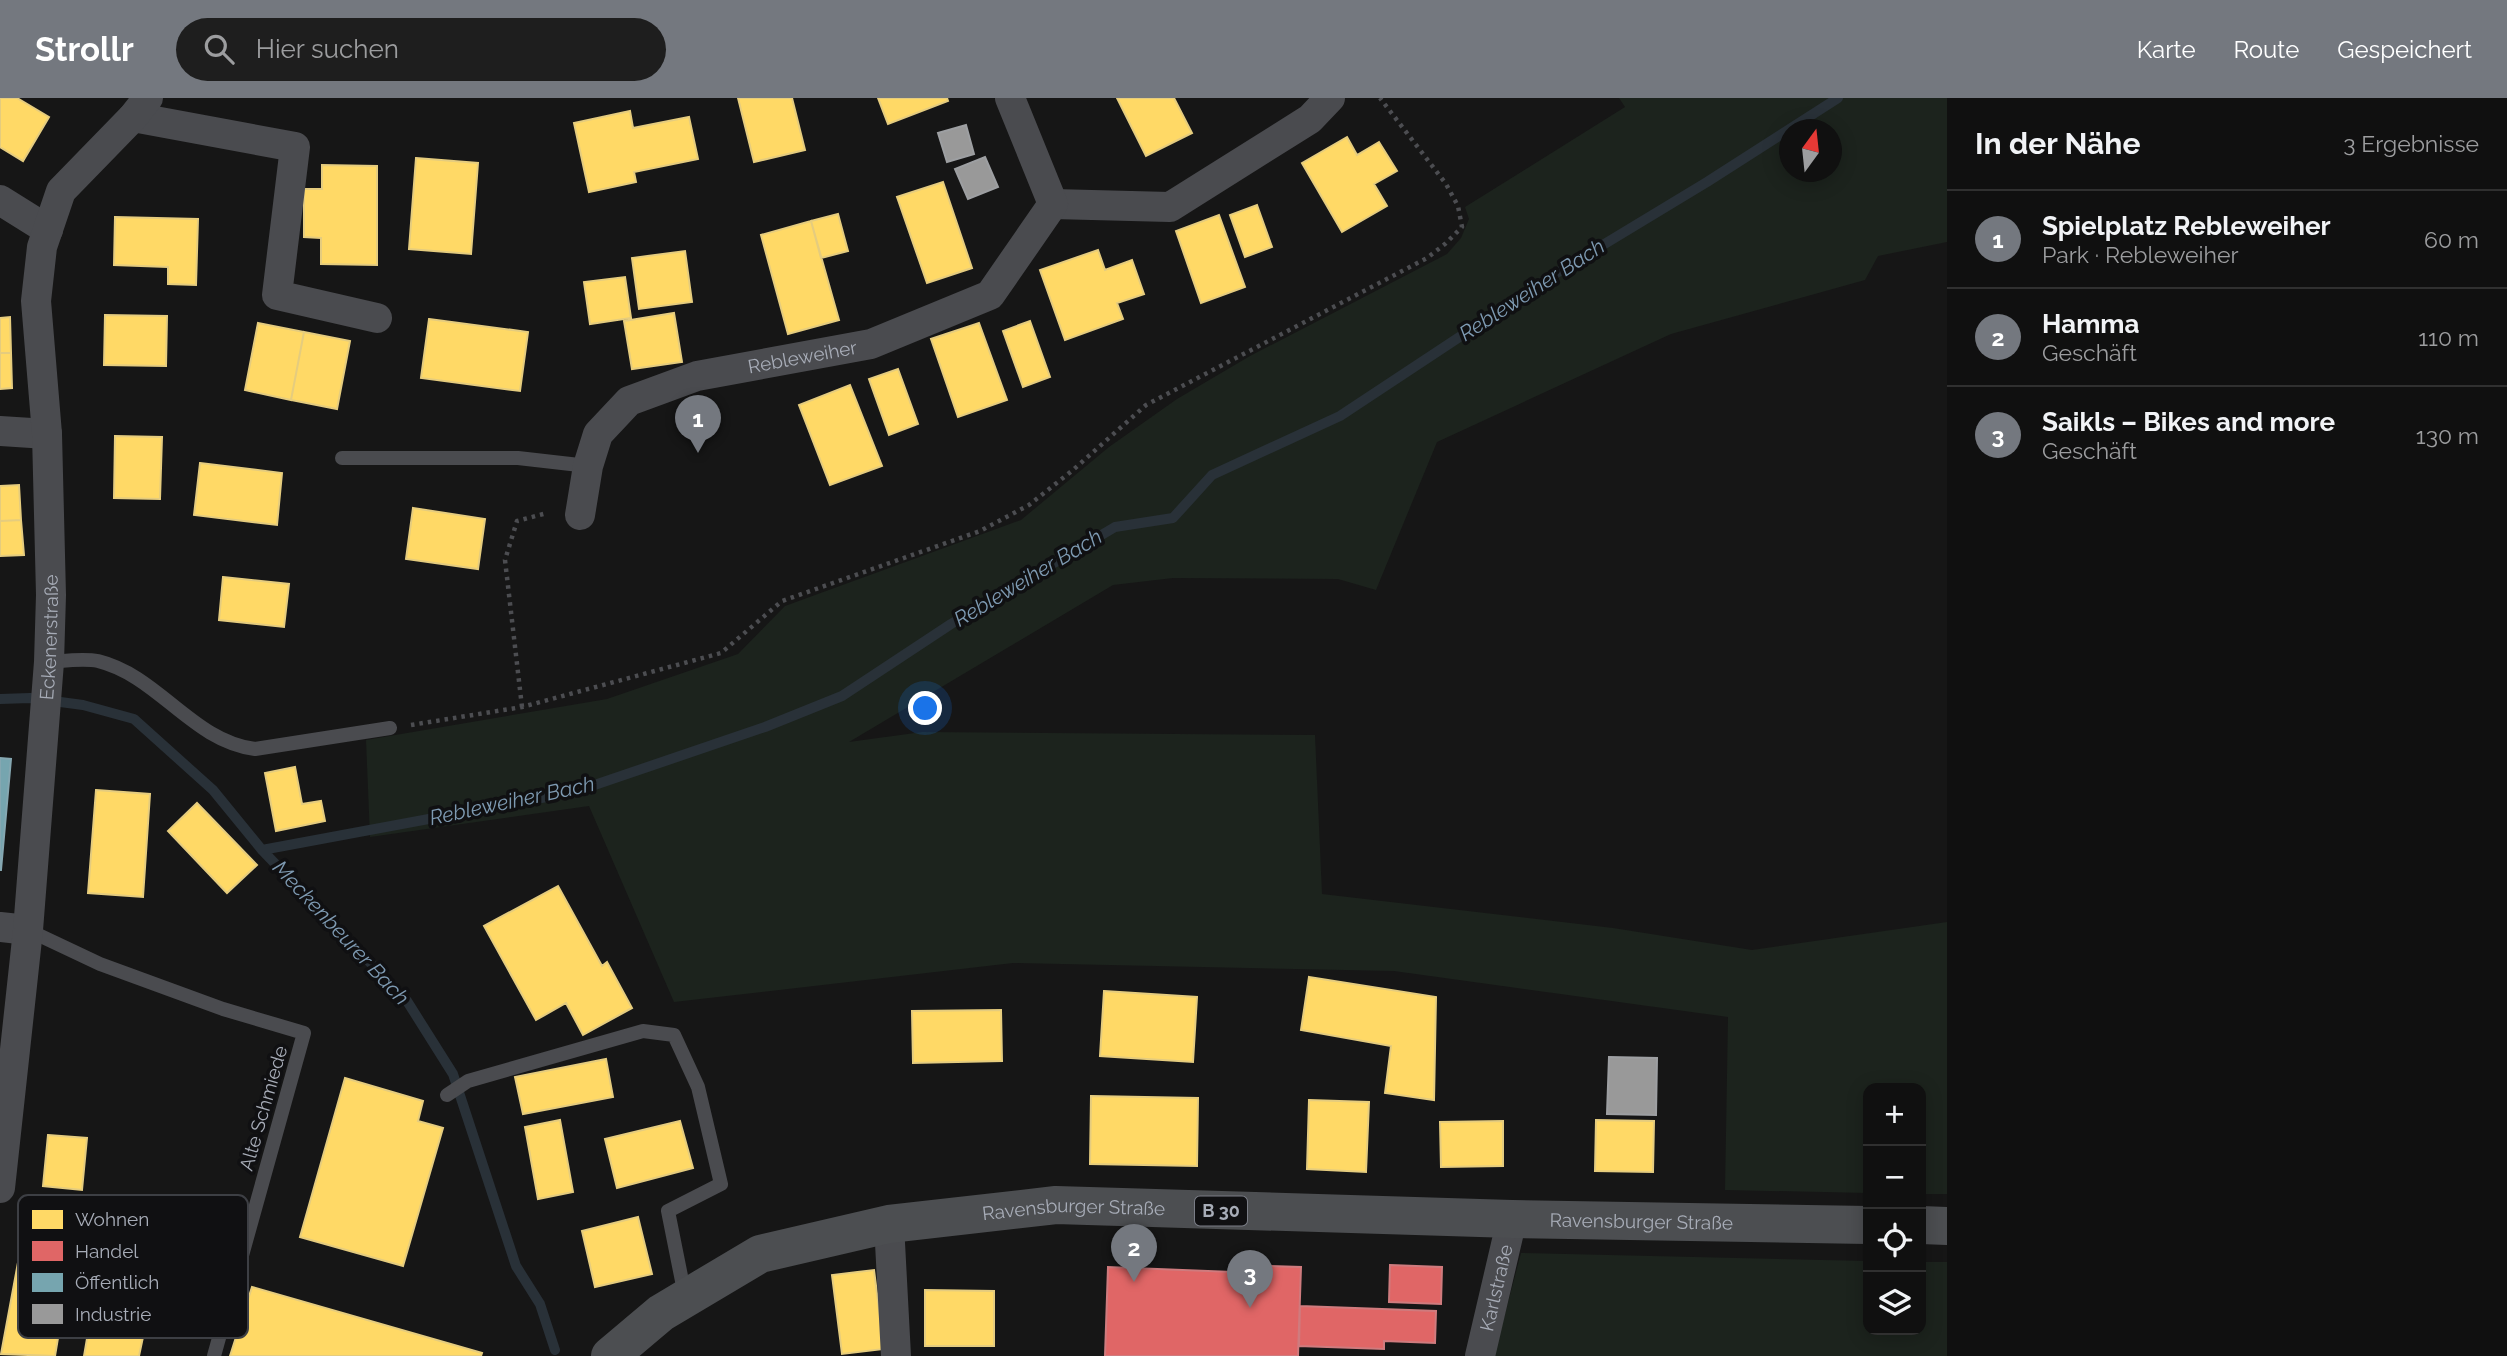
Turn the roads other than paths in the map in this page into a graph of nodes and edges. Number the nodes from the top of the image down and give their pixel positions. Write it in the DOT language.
graph roads {
  1 [pos="1010,98"];
  2 [pos="1330,98"];
  3 [pos="141,107"];
  4 [pos="0,200"];
  5 [pos="1053,204"];
  6 [pos="48,230"];
  7 [pos="377,318"];
  8 [pos="0,430"];
  9 [pos="47,434"];
  10 [pos="342,458"];
  11 [pos="588,466"];
  12 [pos="581,510"];
  13 [pos="49,672"];
  14 [pos="390,728"];
  15 [pos="14,929"];
  16 [pos="447,1095"];
  17 [pos="0,1188"];
  18 [pos="1512,1219"];
  19 [pos="889,1224"];
  20 [pos="1863,1225"];
  21 [pos="1926,1226"];
  22 [pos="1947,1226"];
  23 [pos="248,1234"];
  24 [pos="685,1298"];
  25 [pos="219,1338"];
  26 [pos="214,1356"];
  27 [pos="610,1356"];
  28 [pos="896,1356"];
  29 [pos="1480,1356"];
  1 -- 5 [label="street"];
  2 -- 5 [label="street"];
  3 -- 6 [label="street, Eckenerstraße"];
  3 -- 7 [label="street, Eckenerstraße"];
  4 -- 6 [label="street"];
  5 -- 11 [label="street, Rebleweiher"];
  6 -- 9 [label="street, Eckenerstraße"];
  8 -- 9 [label="street"];
  9 -- 13 [label="street, Eckenerstraße"];
  10 -- 11 [label="lane"];
  11 -- 12 [label="street, Rebleweiher"];
  13 -- 14 [label="lane"];
  13 -- 15 [label="street, Eckenerstraße"];
  15 -- 17 [label="street, Eckenerstraße"];
  15 -- 23 [label="lane, Alte Schmiede"];
  16 -- 24 [label="lane"];
  18 -- 19 [label="main road, Ravensburger Straße / B 30"];
  18 -- 20 [label="main road, Ravensburger Straße / B 30"];
  18 -- 29 [label="street, Karlstraße"];
  19 -- 24 [label="main road, Ravensburger Straße / B 30"];
  19 -- 28 [label="street"];
  21 -- 22 [label="main road"];
  24 -- 27 [label="main road, Ravensburger Straße / B 30"];
  25 -- 26 [label="lane, Alte Schmiede"];
}
